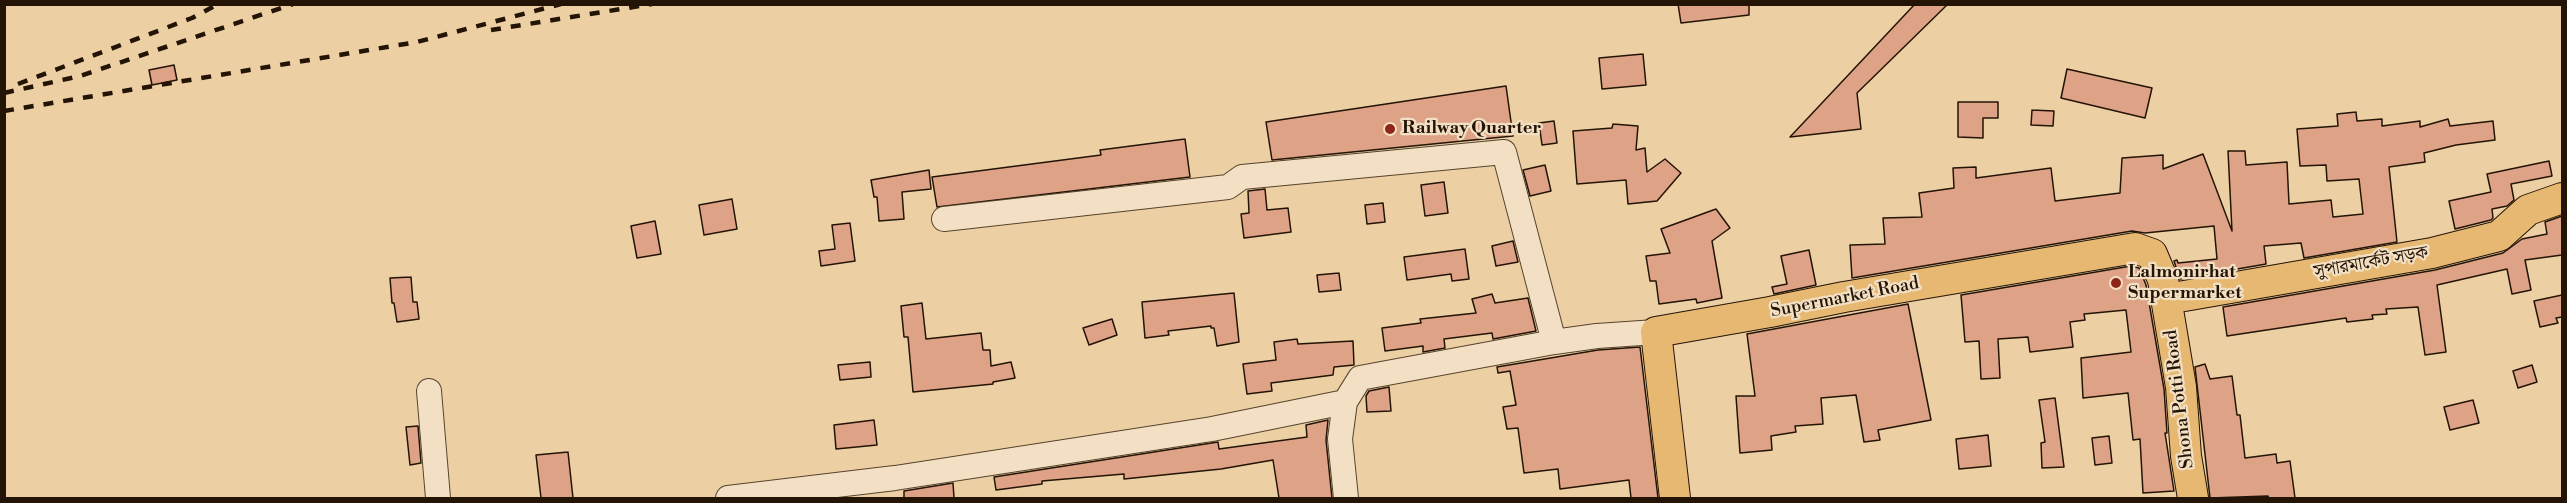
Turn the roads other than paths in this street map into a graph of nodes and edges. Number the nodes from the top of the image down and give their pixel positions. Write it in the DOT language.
graph roads {
  1 [pos="2562,198"];
  2 [pos="944,219"];
  3 [pos="2168,298"];
  4 [pos="1656,332"];
  5 [pos="1554,342"];
  6 [pos="429,391"];
  7 [pos="1345,402"];
  8 [pos="438,498"];
  9 [pos="728,498"];
  10 [pos="1346,498"];
  11 [pos="1675,498"];
  12 [pos="2193,498"];
  1 -- 3 [label="main road, সুপারমার্কেট সড়ক"];
  2 -- 5 [label="street"];
  3 -- 4 [label="main road, Supermarket Road"];
  3 -- 12 [label="main road, Shona Potti Road"];
  4 -- 5 [label="street"];
  4 -- 11 [label="main road"];
  5 -- 7 [label="street"];
  6 -- 8 [label="street"];
  7 -- 9 [label="street"];
  7 -- 10 [label="street"];
}
